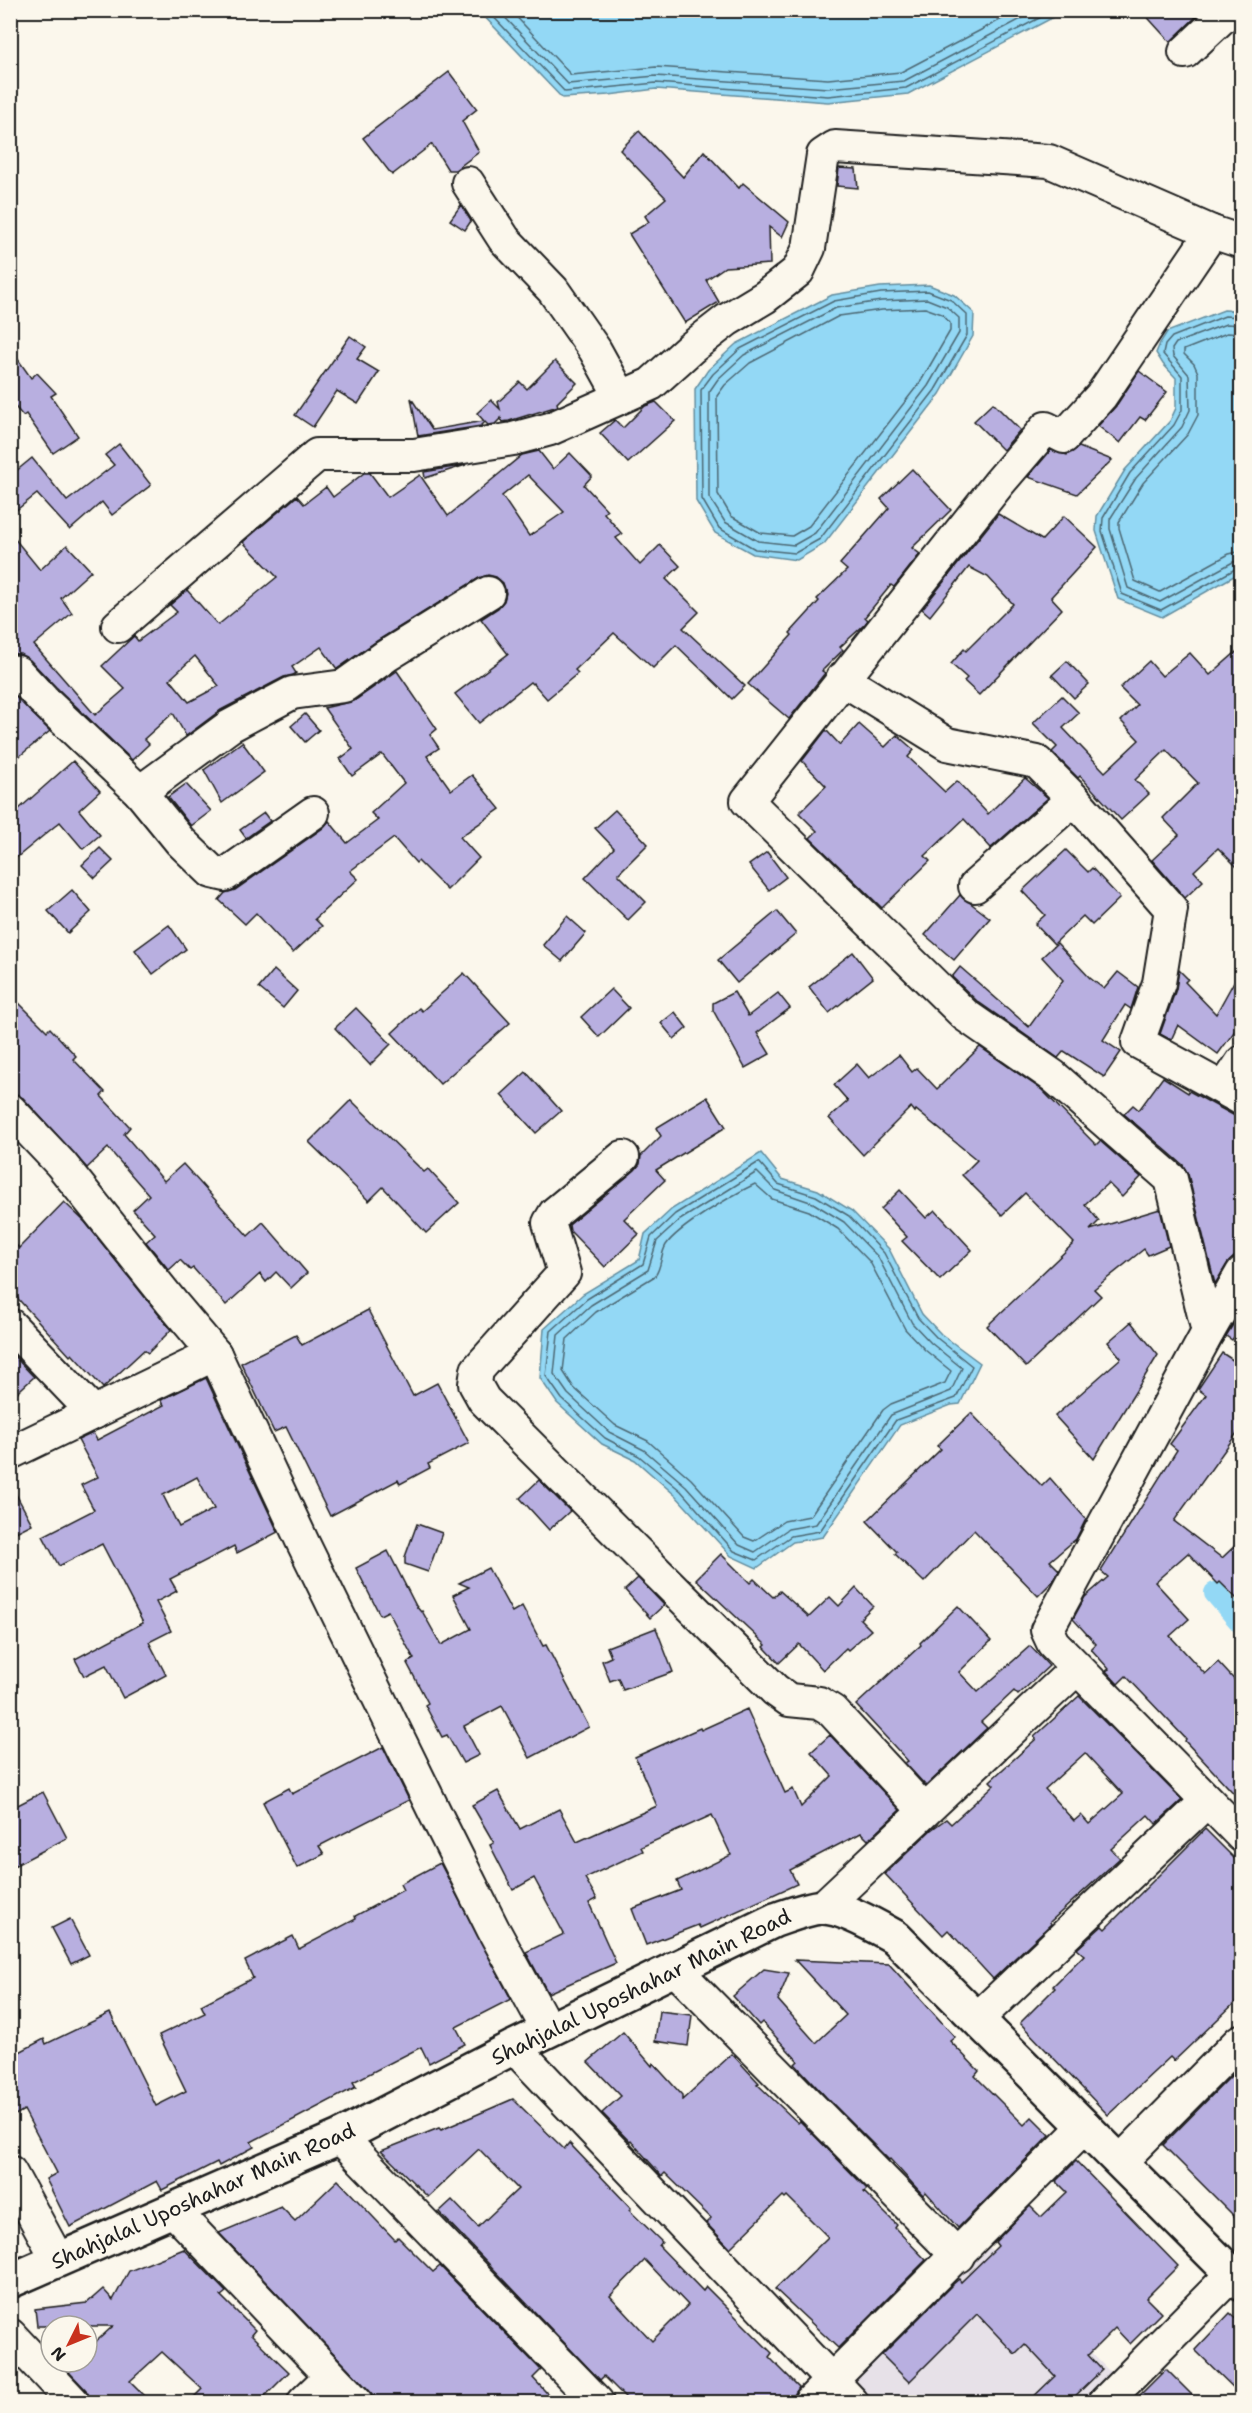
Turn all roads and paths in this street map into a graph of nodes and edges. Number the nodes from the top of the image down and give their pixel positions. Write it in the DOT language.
graph roads {
  1 [pos="1230,10"];
  2 [pos="1185,52"];
  3 [pos="468,183"];
  4 [pos="1212,232"];
  5 [pos="1242,242"];
  6 [pos="621,397"];
  7 [pos="488,593"];
  8 [pos="118,626"];
  9 [pos="10,671"];
  10 [pos="842,679"];
  11 [pos="140,792"];
  12 [pos="1074,799"];
  13 [pos="313,813"];
  14 [pos="975,886"];
  15 [pos="1242,1062"];
  16 [pos="1233,1094"];
  17 [pos="10,1110"];
  18 [pos="623,1157"];
  19 [pos="1242,1273"];
  20 [pos="10,1325"];
  21 [pos="1208,1332"];
  22 [pos="216,1354"];
  23 [pos="94,1413"];
  24 [pos="10,1453"];
  25 [pos="1077,1668"];
  26 [pos="1207,1801"];
  27 [pos="924,1810"];
  28 [pos="1239,1828"];
  29 [pos="823,1907"];
  30 [pos="674,1968"];
  31 [pos="977,2019"];
  32 [pos="548,2030"];
  33 [pos="1241,2041"];
  34 [pos="514,2047"];
  35 [pos="1085,2126"];
  36 [pos="340,2137"];
  37 [pos="1120,2161"];
  38 [pos="10,2172"];
  39 [pos="174,2211"];
  40 [pos="957,2256"];
  41 [pos="58,2260"];
  42 [pos="1237,2279"];
  43 [pos="10,2282"];
  44 [pos="10,2335"];
  45 [pos="331,2376"];
  46 [pos="832,2396"];
  47 [pos="73,2403"];
  48 [pos="304,2403"];
  49 [pos="356,2403"];
  50 [pos="597,2403"];
  51 [pos="1106,2403"];
  1 -- 2 [label="street"];
  3 -- 6 [label="street"];
  4 -- 5 [label="street"];
  4 -- 6 [label="street"];
  4 -- 10 [label="street"];
  6 -- 8 [label="street"];
  7 -- 11 [label="street"];
  9 -- 11 [label="street"];
  10 -- 12 [label="street"];
  10 -- 21 [label="street"];
  11 -- 13 [label="street"];
  12 -- 14 [label="street"];
  12 -- 16 [label="street"];
  15 -- 16 [label="street"];
  17 -- 22 [label="street"];
  18 -- 27 [label="street"];
  19 -- 21 [label="street"];
  20 -- 23 [label="street"];
  21 -- 25 [label="street"];
  22 -- 23 [label="street"];
  22 -- 32 [label="street"];
  23 -- 24 [label="street"];
  25 -- 26 [label="street"];
  25 -- 27 [label="street"];
  26 -- 28 [label="street"];
  26 -- 31 [label="street"];
  27 -- 29 [label="street"];
  29 -- 30 [label="main road, Shahjalal Uposhahar Main Road"];
  29 -- 31 [label="main road"];
  30 -- 32 [label="main road, Shahjalal Uposhahar Main Road"];
  30 -- 40 [label="street"];
  31 -- 35 [label="main road"];
  32 -- 34 [label="main road, Shahjalal Uposhahar Main Road"];
  33 -- 37 [label="street"];
  34 -- 36 [label="main road, Shahjalal Uposhahar Main Road"];
  34 -- 46 [label="street"];
  35 -- 37 [label="main road"];
  35 -- 40 [label="street"];
  36 -- 39 [label="main road, Shahjalal Uposhahar Main Road"];
  36 -- 50 [label="street"];
  37 -- 42 [label="main road"];
  38 -- 41 [label="street"];
  39 -- 41 [label="main road, Shahjalal Uposhahar Main Road"];
  39 -- 45 [label="street"];
  40 -- 46 [label="street"];
  41 -- 43 [label="main road, Shahjalal Uposhahar Main Road"];
  42 -- 51 [label="street"];
  44 -- 47 [label="street"];
  45 -- 48 [label="street"];
  45 -- 49 [label="street"];
}
